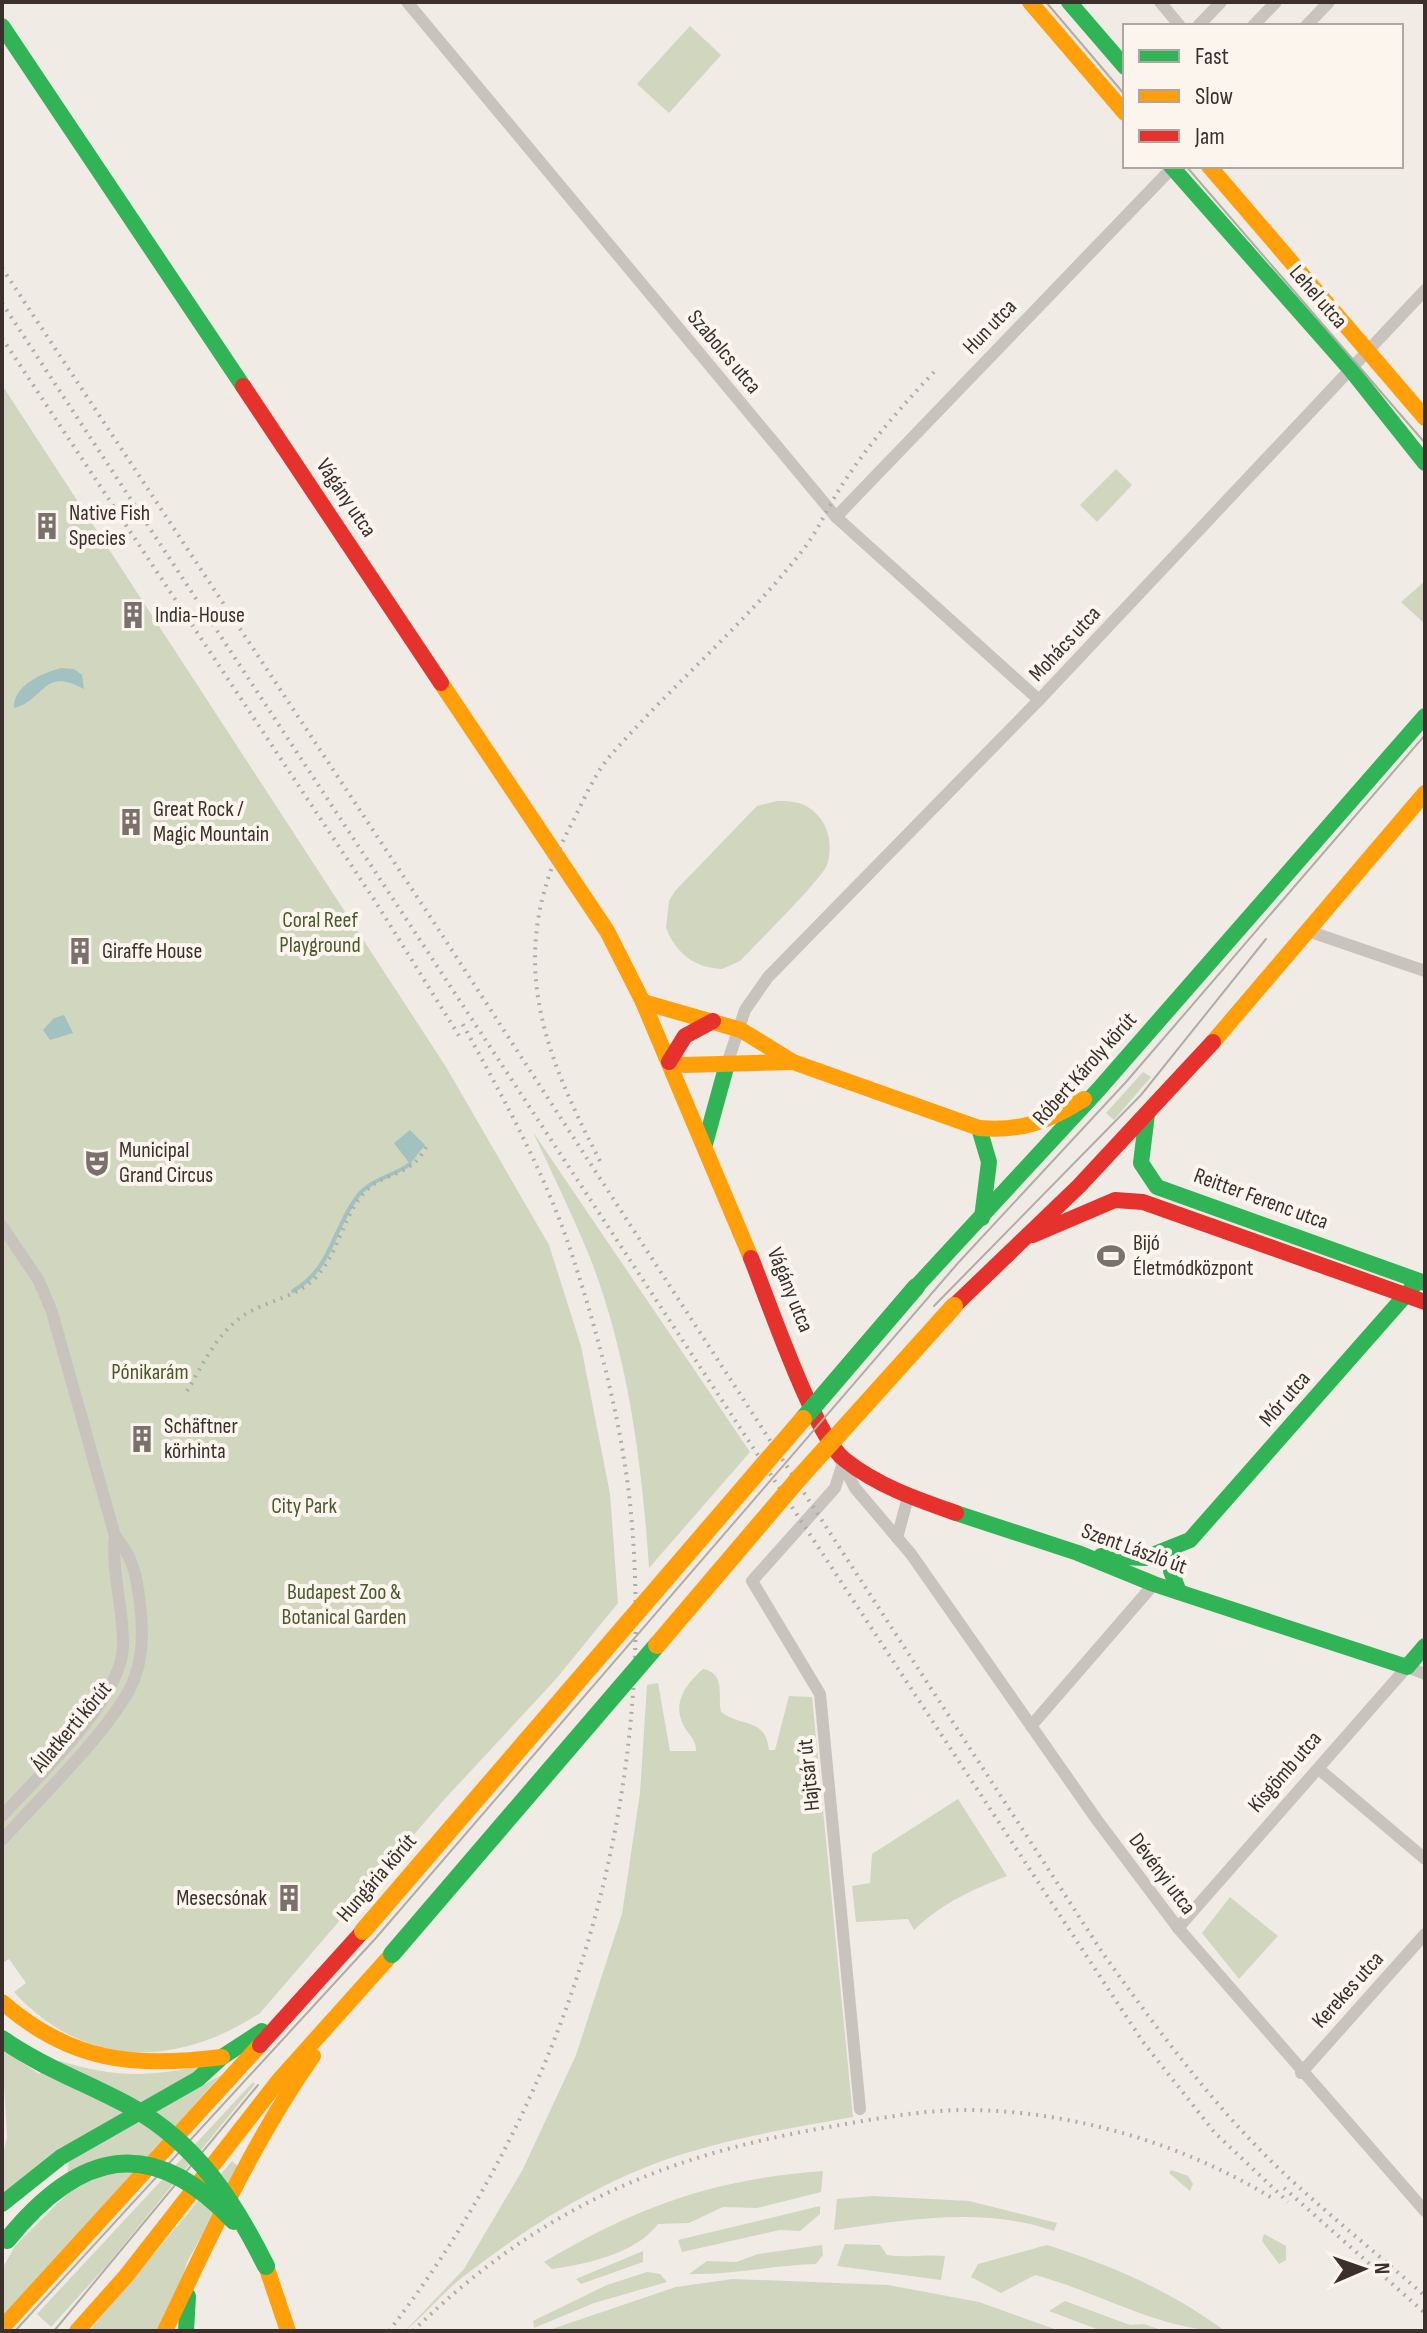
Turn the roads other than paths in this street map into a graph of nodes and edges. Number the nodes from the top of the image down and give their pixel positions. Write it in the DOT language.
graph roads {
  1 [pos="407,2"];
  2 [pos="1030,2"];
  3 [pos="1069,2"];
  4 [pos="1160,2"];
  5 [pos="1221,2"];
  6 [pos="1276,2"];
  7 [pos="1329,2"];
  8 [pos="1178,24"];
  9 [pos="1200,24"];
  10 [pos="1255,24"];
  11 [pos="1308,24"];
  12 [pos="2,26"];
  13 [pos="1123,65"];
  14 [pos="1123,111"];
  15 [pos="1170,168"];
  16 [pos="1174,168"];
  17 [pos="1211,168"];
  18 [pos="1425,290"];
  19 [pos="1367,352"];
  20 [pos="1351,370"];
  21 [pos="1425,418"];
  22 [pos="1425,463"];
  23 [pos="836,517"];
  24 [pos="1039,700"];
  25 [pos="1425,716"];
  26 [pos="1425,793"];
  27 [pos="1311,932"];
  28 [pos="1425,971"];
  29 [pos="643,1002"];
  30 [pos="713,1021"];
  31 [pos="739,1028"];
  32 [pos="669,1062"];
  33 [pos="793,1062"];
  34 [pos="727,1064"];
  35 [pos="1099,1089"];
  36 [pos="1147,1114"];
  37 [pos="979,1128"];
  38 [pos="705,1144"];
  39 [pos="982,1218"];
  40 [pos="2,1226"];
  41 [pos="1033,1235"];
  42 [pos="1419,1283"];
  43 [pos="1425,1302"];
  44 [pos="777,1450"];
  45 [pos="839,1459"];
  46 [pos="835,1488"];
  47 [pos="855,1488"];
  48 [pos="908,1497"];
  49 [pos="115,1536"];
  50 [pos="897,1538"];
  51 [pos="1174,1549"];
  52 [pos="1078,1553"];
  53 [pos="1154,1584"];
  54 [pos="1179,1592"];
  55 [pos="1425,1646"];
  56 [pos="1407,1667"];
  57 [pos="1425,1674"];
  58 [pos="1031,1726"];
  59 [pos="1320,1770"];
  60 [pos="2,1816"];
  61 [pos="2,1840"];
  62 [pos="1425,1859"];
  63 [pos="1178,1928"];
  64 [pos="1425,1934"];
  65 [pos="2,2002"];
  66 [pos="290,2010"];
  67 [pos="322,2032"];
  68 [pos="2,2039"];
  69 [pos="222,2057"];
  70 [pos="1301,2073"];
  71 [pos="860,2109"];
  72 [pos="2,2204"];
  73 [pos="1425,2211"];
  74 [pos="4,2244"];
  75 [pos="266,2266"];
  76 [pos="189,2281"];
  77 [pos="2,2328"];
  78 [pos="77,2331"];
  79 [pos="165,2331"];
  80 [pos="186,2331"];
  81 [pos="288,2331"];
  1 -- 23 [label="street, Szabolcs utca"];
  2 -- 14 [label="main road"];
  3 -- 13 [label="main road"];
  4 -- 8 [label="street"];
  5 -- 9 [label="street"];
  6 -- 10 [label="street"];
  7 -- 11 [label="street"];
  12 -- 29 [label="main road, Vágány utca"];
  15 -- 23 [label="street, Hun utca"];
  16 -- 20 [label="main road, Lehel utca"];
  17 -- 19 [label="main road, Lehel utca"];
  18 -- 19 [label="street, Mohács utca"];
  19 -- 20 [label="street, Mohács utca"];
  19 -- 21 [label="main road, Lehel utca"];
  20 -- 22 [label="main road, Lehel utca"];
  20 -- 24 [label="street, Mohács utca"];
  23 -- 24 [label="street, Szabolcs utca"];
  24 -- 31 [label="street, Mohács utca"];
  25 -- 35 [label="main road, Róbert Károly körút"];
  26 -- 27 [label="main road"];
  27 -- 28 [label="street"];
  27 -- 36 [label="main road"];
  29 -- 30 [label="main road"];
  29 -- 32 [label="main road, Vágány utca"];
  30 -- 31 [label="main road"];
  30 -- 32 [label="main road"];
  31 -- 33 [label="main road"];
  31 -- 34 [label="street"];
  32 -- 34 [label="main road"];
  32 -- 38 [label="main road, Vágány utca"];
  33 -- 34 [label="main road"];
  33 -- 37 [label="main road"];
  34 -- 38 [label="main road"];
  35 -- 37 [label="main road"];
  35 -- 39 [label="main road, Róbert Károly körút"];
  36 -- 41 [label="main road"];
  36 -- 42 [label="main road, Reitter Ferenc utca"];
  37 -- 39 [label="main road"];
  38 -- 45 [label="main road, Vágány utca"];
  39 -- 44 [label="main road, Róbert Károly körút, bridge"];
  40 -- 49 [label="street, Állatkerti körút"];
  41 -- 42 [label="main road, Reitter Ferenc utca"];
  41 -- 67 [label="main road, bridge"];
  42 -- 43 [label="main road, Reitter Ferenc utca"];
  42 -- 51 [label="main road, Mór utca"];
  44 -- 66 [label="main road, Hungária körút, bridge"];
  45 -- 46 [label="street, Hajtsár út"];
  45 -- 47 [label="street, Dévényi utca"];
  45 -- 48 [label="main road, Szent László út"];
  46 -- 47 [label="street"];
  46 -- 71 [label="street, Hajtsár út"];
  47 -- 50 [label="street, Dévényi utca"];
  48 -- 50 [label="street"];
  48 -- 52 [label="main road, Szent László út"];
  49 -- 60 [label="street, Állatkerti körút"];
  49 -- 61 [label="street, Állatkerti körút"];
  50 -- 58 [label="street, Dévényi utca"];
  51 -- 52 [label="main road, Mór utca"];
  51 -- 54 [label="main road"];
  52 -- 53 [label="main road, Szent László út"];
  53 -- 54 [label="main road, Szent László út"];
  53 -- 58 [label="street"];
  54 -- 56 [label="main road, Szent László út"];
  55 -- 56 [label="main road, Kisgömb utca"];
  56 -- 57 [label="street, Szent László út"];
  56 -- 59 [label="street, Kisgömb utca"];
  58 -- 63 [label="street, Dévényi utca"];
  59 -- 62 [label="street"];
  59 -- 63 [label="street, Kisgömb utca"];
  63 -- 70 [label="street, Dévényi utca"];
  64 -- 70 [label="street, Kerekes utca"];
  65 -- 69 [label="main road"];
  66 -- 69 [label="main road"];
  66 -- 77 [label="main road, Hungária körút"];
  67 -- 76 [label="main road"];
  67 -- 78 [label="main road"];
  68 -- 75 [label="main road, bridge"];
  69 -- 72 [label="main road"];
  70 -- 73 [label="street, Dévényi utca"];
  74 -- 75 [label="main road, bridge"];
  75 -- 81 [label="main road"];
  76 -- 79 [label="main road"];
  76 -- 80 [label="main road"];
}
